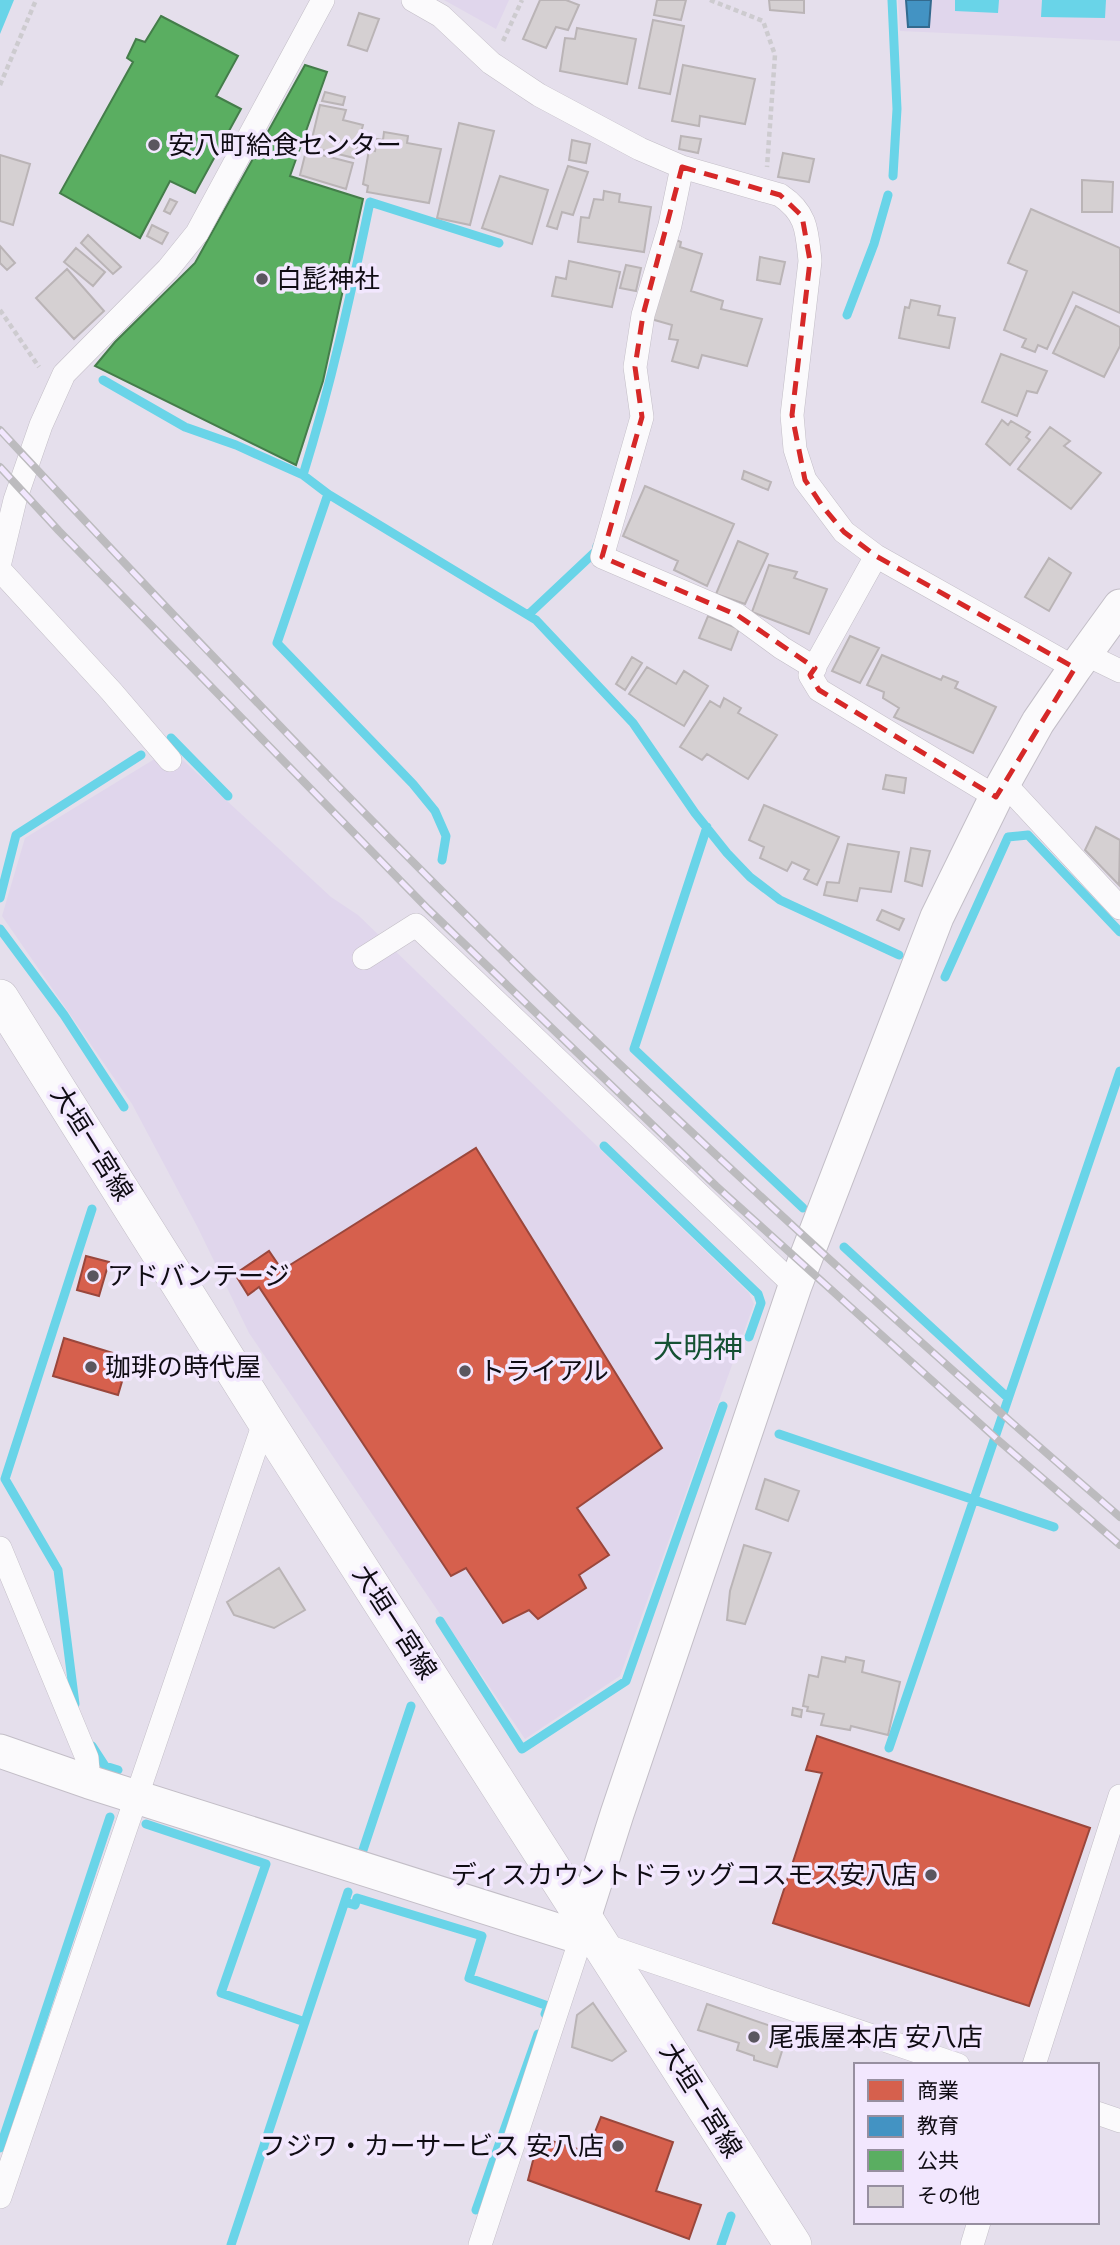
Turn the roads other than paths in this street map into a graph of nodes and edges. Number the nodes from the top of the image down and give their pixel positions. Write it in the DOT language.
graph roads {
  1 [pos="323,0"];
  2 [pos="412,0"];
  3 [pos="682,167"];
  4 [pos="876,556"];
  5 [pos="0,562"];
  6 [pos="0,570"];
  7 [pos="1120,607"];
  8 [pos="1080,661"];
  9 [pos="815,668"];
  10 [pos="1120,671"];
  11 [pos="170,760"];
  12 [pos="1000,790"];
  13 [pos="1120,908"];
  14 [pos="364,958"];
  15 [pos="0,998"];
  16 [pos="795,1286"];
  17 [pos="265,1420"];
  18 [pos="0,1548"];
  19 [pos="0,1751"];
  20 [pos="89,1782"];
  21 [pos="1120,1796"];
  22 [pos="135,1797"];
  23 [pos="589,1933"];
  24 [pos="951,2063"];
  25 [pos="1035,2063"];
  26 [pos="1099,2114"];
  27 [pos="1120,2121"];
  28 [pos="0,2197"];
  29 [pos="978,2224"];
  30 [pos="480,2245"];
  31 [pos="793,2245"];
  32 [pos="972,2245"];
  1 -- 5 [label="street"];
  2 -- 3 [label="street"];
  3 -- 4 [label="street"];
  3 -- 9 [label="street"];
  4 -- 8 [label="street"];
  4 -- 9 [label="street"];
  6 -- 11 [label="street"];
  7 -- 8 [label="street"];
  8 -- 10 [label="street"];
  8 -- 12 [label="street"];
  9 -- 12 [label="street"];
  12 -- 13 [label="street"];
  12 -- 16 [label="street"];
  14 -- 16 [label="street"];
  15 -- 17 [label="main road, 大垣一宮線"];
  16 -- 23 [label="street"];
  17 -- 22 [label="street"];
  17 -- 23 [label="main road, 大垣一宮線"];
  18 -- 20 [label="street"];
  19 -- 20 [label="street"];
  20 -- 22 [label="street"];
  21 -- 25 [label="street"];
  22 -- 23 [label="street"];
  22 -- 28 [label="street"];
  23 -- 24 [label="street"];
  23 -- 30 [label="street"];
  23 -- 31 [label="main road, 大垣一宮線"];
  26 -- 27 [label="street"];
  29 -- 32 [label="street"];
}
